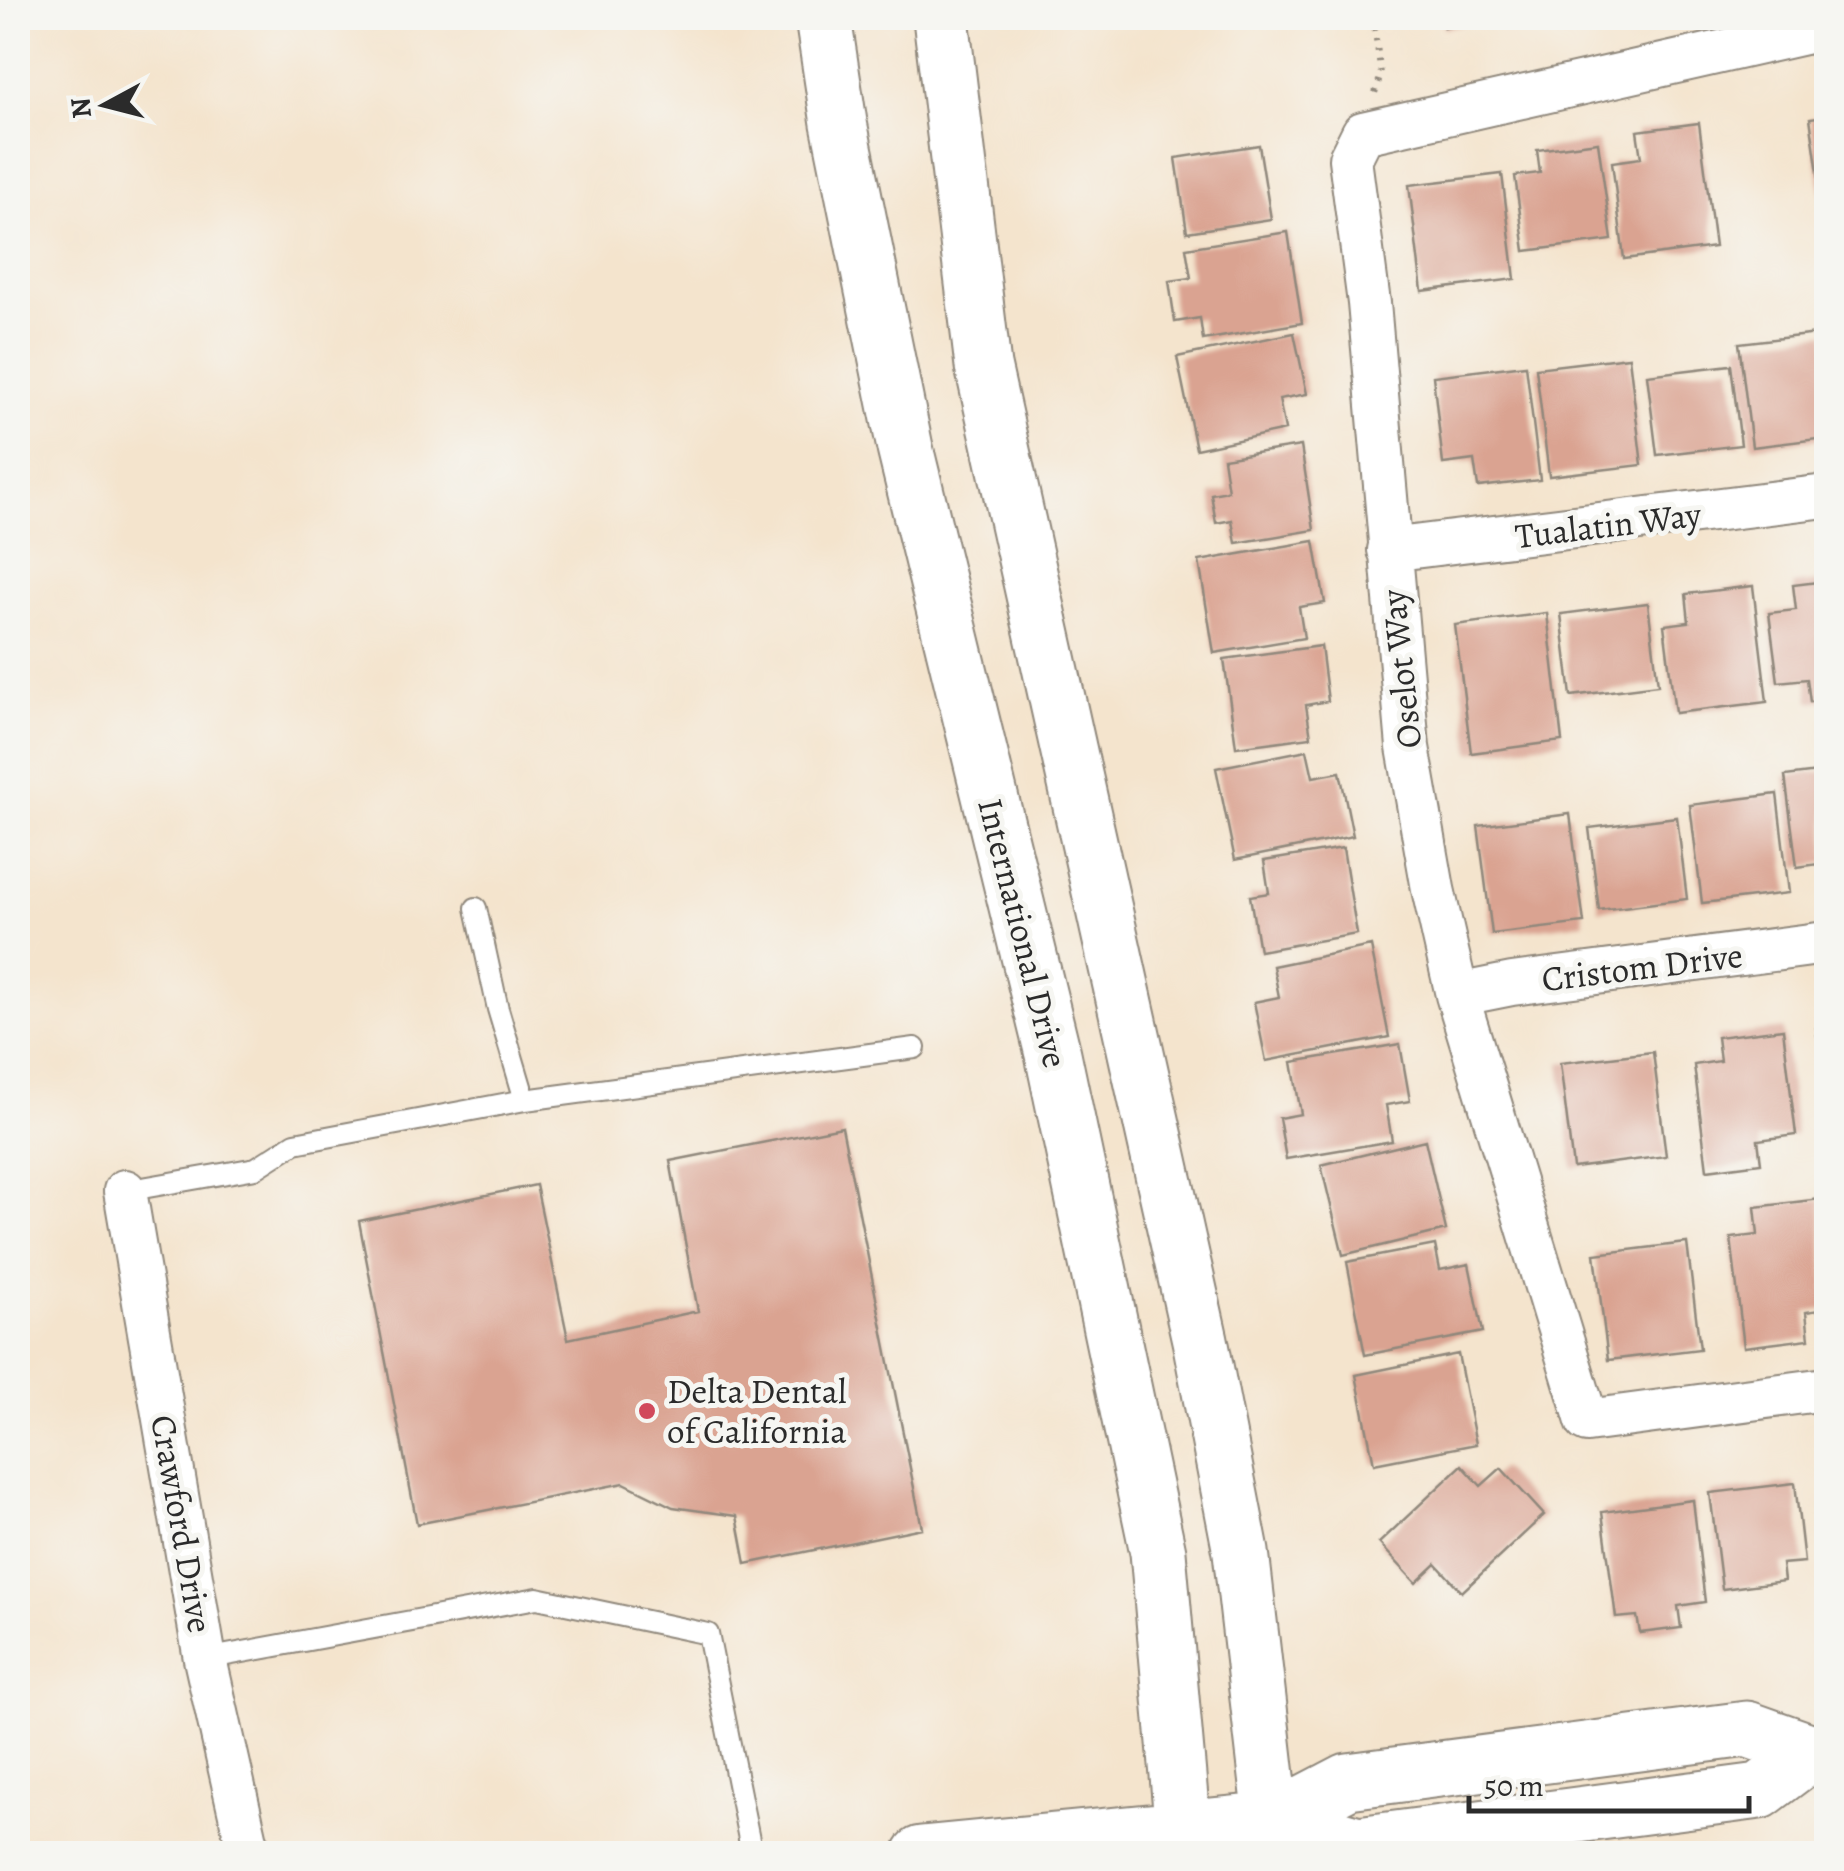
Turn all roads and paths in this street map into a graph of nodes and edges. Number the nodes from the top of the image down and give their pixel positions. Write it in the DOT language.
graph roads {
  1 [pos="823,18"];
  2 [pos="941,18"];
  3 [pos="1373,18"];
  4 [pos="1826,28"];
  5 [pos="1363,132"];
  6 [pos="1826,496"];
  7 [pos="1389,550"];
  8 [pos="476,908"];
  9 [pos="1826,943"];
  10 [pos="1458,995"];
  11 [pos="915,1048"];
  12 [pos="526,1100"];
  13 [pos="126,1192"];
  14 [pos="1826,1389"];
  15 [pos="206,1660"];
  16 [pos="1819,1750"];
  17 [pos="1275,1837"];
  18 [pos="1184,1840"];
  19 [pos="249,1854"];
  20 [pos="752,1854"];
  21 [pos="920,1854"];
  1 -- 18 [label="main road, International Drive"];
  2 -- 17 [label="main road"];
  3 -- 5 [label="path"];
  4 -- 5 [label="street"];
  5 -- 7 [label="street, Oselot Way"];
  6 -- 7 [label="street, Tualatin Way"];
  7 -- 10 [label="street, Oselot Way"];
  8 -- 12 [label="lane"];
  9 -- 10 [label="street, Cristom Drive"];
  10 -- 14 [label="street, Oselot Way"];
  11 -- 12 [label="lane"];
  12 -- 13 [label="lane"];
  13 -- 15 [label="street, Crawford Drive"];
  15 -- 19 [label="street, Crawford Drive"];
  15 -- 20 [label="lane"];
  16 -- 17 [label="main road"];
  17 -- 18 [label="main road"];
  18 -- 21 [label="main road"];
}
